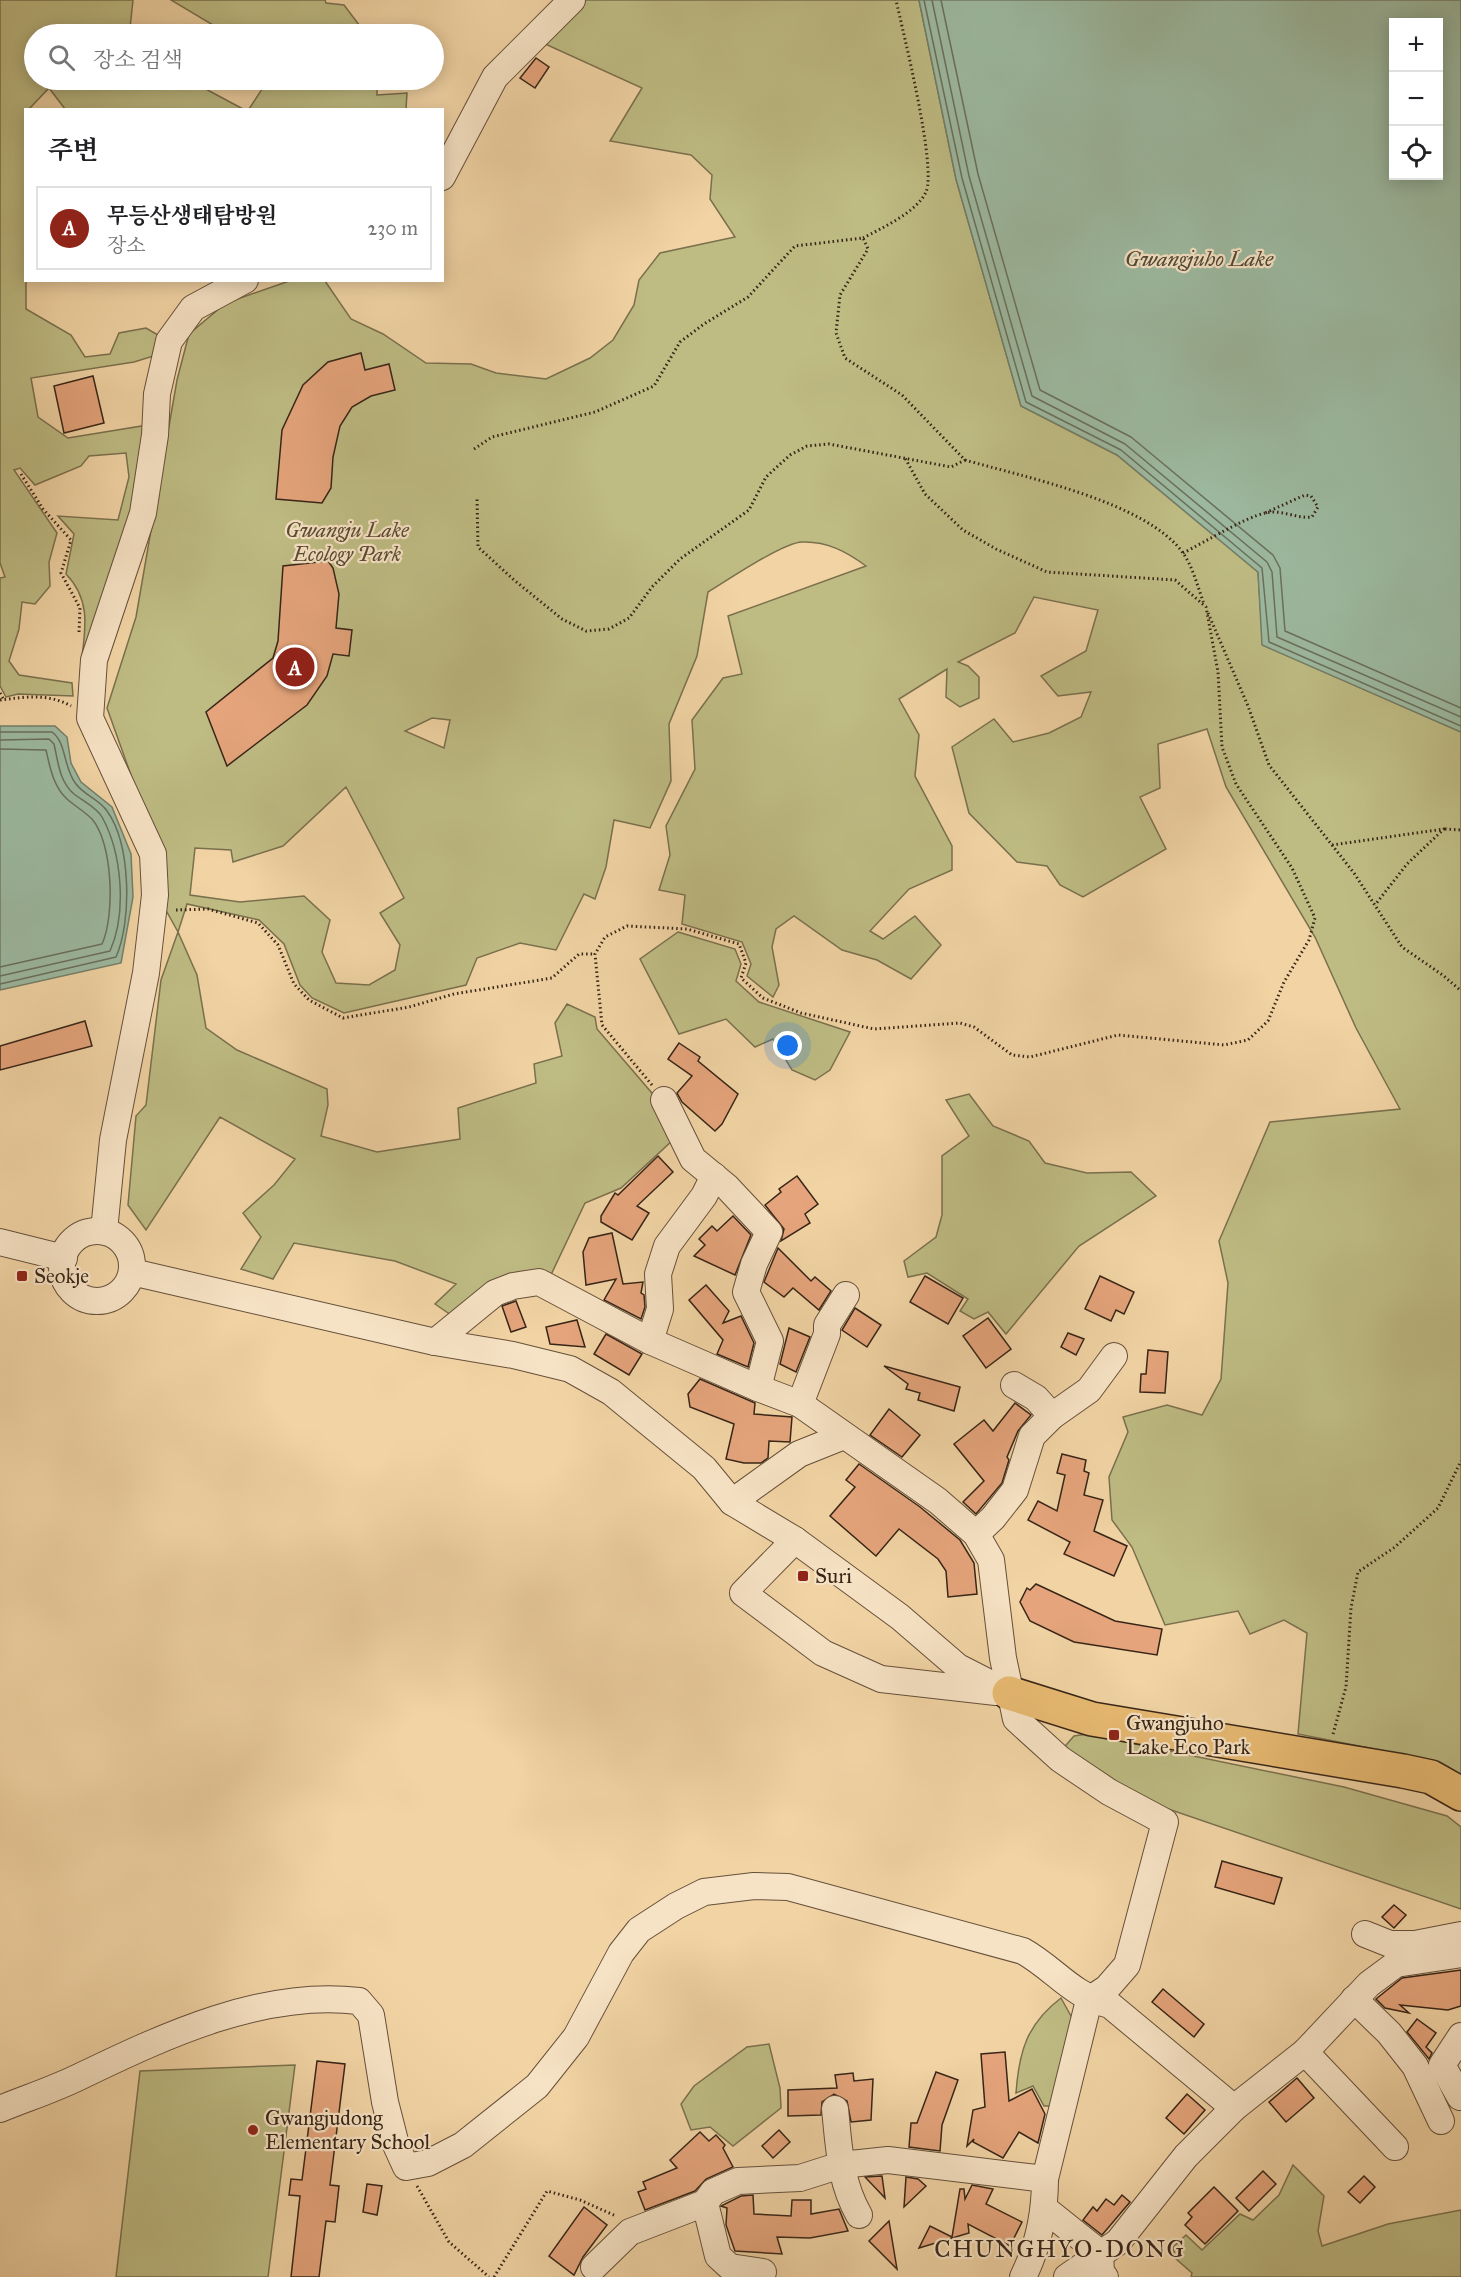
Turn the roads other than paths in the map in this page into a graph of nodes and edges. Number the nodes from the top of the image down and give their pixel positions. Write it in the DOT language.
graph roads {
  1 [pos="572,0"];
  2 [pos="444,173"];
  3 [pos="241,282"];
  4 [pos="664,1100"];
  5 [pos="714,1176"];
  6 [pos="104,1232"];
  7 [pos="0,1242"];
  8 [pos="64,1258"];
  9 [pos="132,1272"];
  10 [pos="846,1295"];
  11 [pos="650,1341"];
  12 [pos="435,1342"];
  13 [pos="1114,1356"];
  14 [pos="1014,1385"];
  15 [pos="758,1388"];
  16 [pos="800,1404"];
  17 [pos="1052,1416"];
  18 [pos="844,1436"];
  19 [pos="732,1502"];
  20 [pos="976,1534"];
  21 [pos="795,1540"];
  22 [pos="1009,1694"];
  23 [pos="1461,1794"];
  24 [pos="1365,1934"];
  25 [pos="1461,1935"];
  26 [pos="1461,1954"];
  27 [pos="1354,1999"];
  28 [pos="1089,2000"];
  29 [pos="1461,2036"];
  30 [pos="1305,2052"];
  31 [pos="1460,2097"];
  32 [pos="1234,2108"];
  33 [pos="0,2109"];
  34 [pos="835,2109"];
  35 [pos="1441,2121"];
  36 [pos="1395,2147"];
  37 [pos="840,2165"];
  38 [pos="1045,2179"];
  39 [pos="705,2203"];
  40 [pos="1045,2209"];
  41 [pos="859,2215"];
  42 [pos="1035,2254"];
  43 [pos="1102,2265"];
  44 [pos="594,2267"];
  45 [pos="763,2272"];
  46 [pos="1023,2277"];
  47 [pos="1055,2277"];
  48 [pos="1067,2277"];
  1 -- 2 [label="street"];
  3 -- 6 [label="street"];
  4 -- 5 [label="street"];
  5 -- 11 [label="street"];
  5 -- 15 [label="street"];
  6 -- 8 [label="street"];
  6 -- 9 [label="street"];
  7 -- 8 [label="street"];
  8 -- 9 [label="street"];
  9 -- 12 [label="street"];
  10 -- 16 [label="street"];
  11 -- 12 [label="street"];
  11 -- 15 [label="street"];
  12 -- 19 [label="street"];
  13 -- 17 [label="street"];
  14 -- 17 [label="street"];
  15 -- 16 [label="street"];
  16 -- 18 [label="street"];
  17 -- 20 [label="street"];
  18 -- 19 [label="street"];
  18 -- 20 [label="street"];
  19 -- 21 [label="street"];
  20 -- 22 [label="street"];
  21 -- 22 [label="street"];
  21 -- 22 [label="street"];
  22 -- 23 [label="main road"];
  22 -- 28 [label="street"];
  24 -- 25 [label="street"];
  26 -- 27 [label="street"];
  27 -- 30 [label="street"];
  27 -- 35 [label="street"];
  28 -- 32 [label="street"];
  28 -- 33 [label="street"];
  28 -- 38 [label="street"];
  29 -- 31 [label="street"];
  30 -- 32 [label="street"];
  30 -- 36 [label="street"];
  32 -- 43 [label="street"];
  34 -- 37 [label="street"];
  37 -- 38 [label="street"];
  37 -- 39 [label="street"];
  37 -- 41 [label="street"];
  38 -- 40 [label="street"];
  39 -- 44 [label="street"];
  39 -- 45 [label="street"];
  40 -- 42 [label="street"];
  40 -- 43 [label="street"];
  42 -- 46 [label="street"];
  42 -- 47 [label="street"];
  43 -- 48 [label="street"];
}
